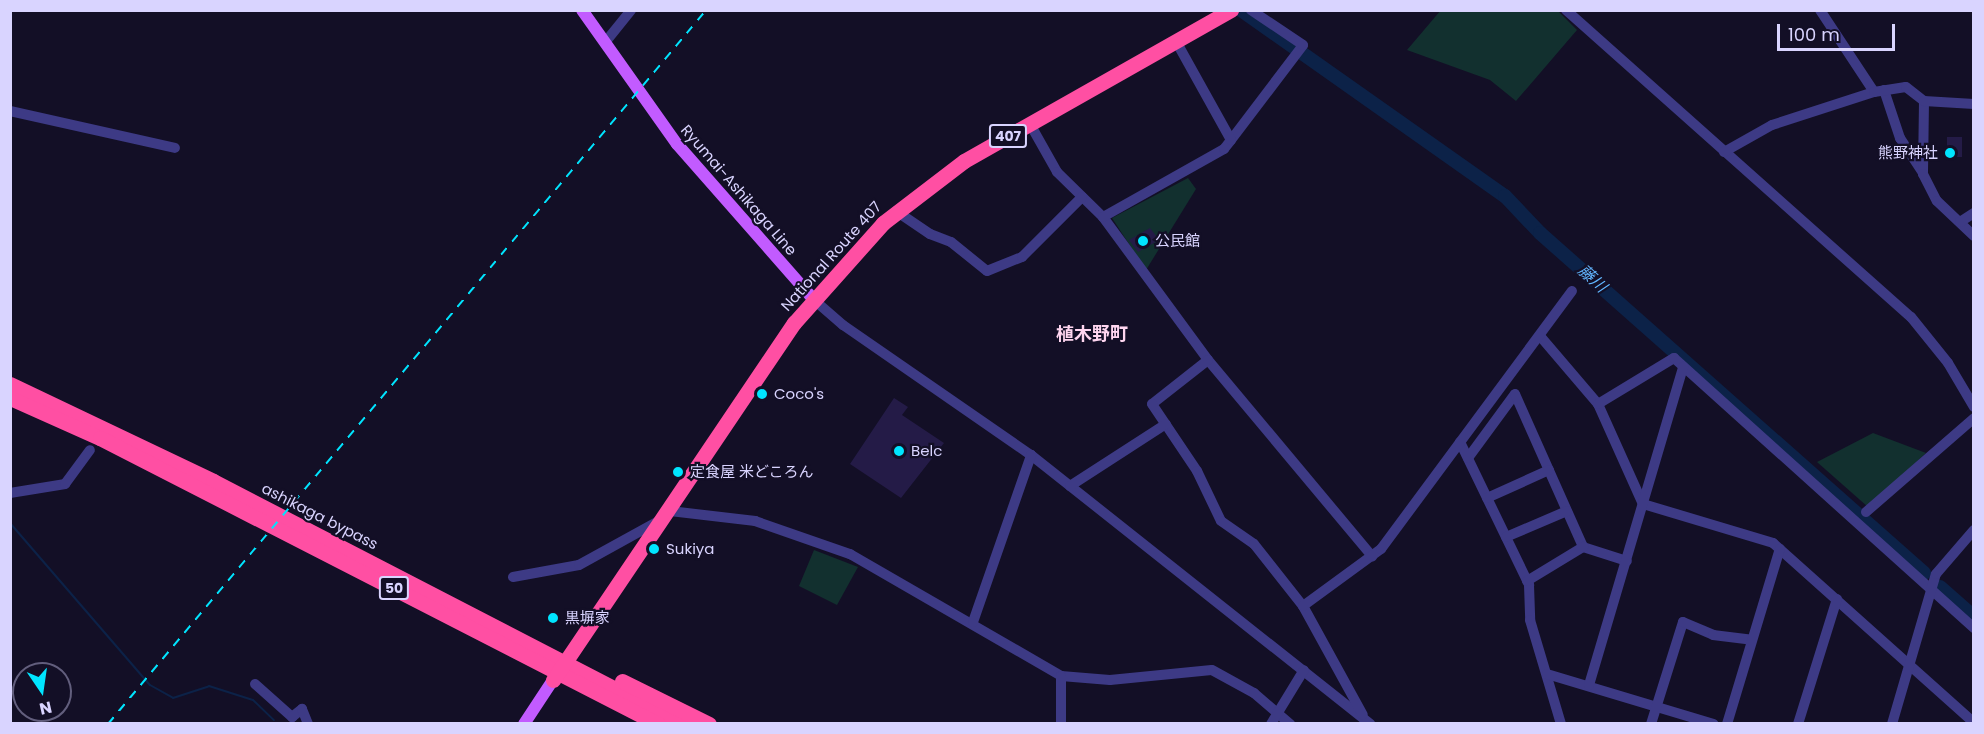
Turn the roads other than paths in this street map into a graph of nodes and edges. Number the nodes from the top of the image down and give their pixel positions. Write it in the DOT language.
graph roads {
  1 [pos="582,10"];
  2 [pos="631,10"];
  3 [pos="1231,10"];
  4 [pos="1251,10"];
  5 [pos="1820,10"];
  6 [pos="1566,11"];
  7 [pos="607,40"];
  8 [pos="1176,41"];
  9 [pos="1879,91"];
  10 [pos="1924,101"];
  11 [pos="1974,104"];
  12 [pos="10,111"];
  13 [pos="1030,124"];
  14 [pos="1231,140"];
  15 [pos="175,148"];
  16 [pos="1724,152"];
  17 [pos="1923,174"];
  18 [pos="1082,197"];
  19 [pos="896,211"];
  20 [pos="1974,213"];
  21 [pos="1102,217"];
  22 [pos="1960,222"];
  23 [pos="1974,237"];
  24 [pos="1572,291"];
  25 [pos="813,299"];
  26 [pos="1540,336"];
  27 [pos="1208,360"];
  28 [pos="1683,367"];
  29 [pos="10,384"];
  30 [pos="10,398"];
  31 [pos="1598,404"];
  32 [pos="1974,407"];
  33 [pos="1974,418"];
  34 [pos="1166,424"];
  35 [pos="99,439"];
  36 [pos="1460,442"];
  37 [pos="1031,455"];
  38 [pos="1468,458"];
  39 [pos="1549,471"];
  40 [pos="183,481"];
  41 [pos="213,481"];
  42 [pos="1070,486"];
  43 [pos="10,493"];
  44 [pos="1487,498"];
  45 [pos="1643,504"];
  46 [pos="1567,511"];
  47 [pos="1866,512"];
  48 [pos="667,514"];
  49 [pos="1974,530"];
  50 [pos="1506,537"];
  51 [pos="1583,547"];
  52 [pos="1780,549"];
  53 [pos="1372,556"];
  54 [pos="1627,561"];
  55 [pos="513,577"];
  56 [pos="1527,581"];
  57 [pos="1930,589"];
  58 [pos="1837,599"];
  59 [pos="1303,606"];
  60 [pos="973,622"];
  61 [pos="1974,628"];
  62 [pos="1752,639"];
  63 [pos="570,656"];
  64 [pos="1909,664"];
  65 [pos="1304,670"];
  66 [pos="1548,674"];
  67 [pos="1061,676"];
  68 [pos="554,680"];
  69 [pos="255,684"];
  70 [pos="1589,685"];
  71 [pos="607,691"];
  72 [pos="1656,705"];
  73 [pos="1279,714"];
  74 [pos="1366,719"];
  75 [pos="1969,722"];
  76 [pos="308,723"];
  77 [pos="524,723"];
  78 [pos="636,723"];
  79 [pos="658,723"];
  80 [pos="683,723"];
  81 [pos="710,723"];
  82 [pos="1061,723"];
  83 [pos="1271,723"];
  84 [pos="1290,723"];
  85 [pos="1561,723"];
  86 [pos="1651,723"];
  87 [pos="1714,723"];
  88 [pos="1727,723"];
  89 [pos="1798,723"];
  90 [pos="1892,723"];
  1 -- 7 [label="main road, Ryumai-Ashikaga Line"];
  2 -- 7 [label="street"];
  3 -- 8 [label="highway, National Route 407 / 407"];
  4 -- 14 [label="street"];
  5 -- 9 [label="street"];
  6 -- 16 [label="street"];
  7 -- 25 [label="main road, Ryumai-Ashikaga Line"];
  8 -- 13 [label="highway, National Route 407 / 407"];
  8 -- 14 [label="street"];
  9 -- 10 [label="street"];
  9 -- 16 [label="street"];
  9 -- 17 [label="street"];
  10 -- 11 [label="street"];
  10 -- 17 [label="street"];
  12 -- 15 [label="street"];
  13 -- 18 [label="street"];
  13 -- 19 [label="highway, National Route 407 / 407"];
  14 -- 21 [label="street"];
  16 -- 32 [label="street"];
  17 -- 22 [label="street"];
  18 -- 19 [label="street"];
  18 -- 21 [label="street"];
  19 -- 25 [label="highway, National Route 407 / 407"];
  20 -- 22 [label="street"];
  21 -- 27 [label="street"];
  22 -- 23 [label="street"];
  24 -- 26 [label="street"];
  25 -- 37 [label="street"];
  25 -- 48 [label="highway, National Route 407 / 407"];
  26 -- 31 [label="street"];
  26 -- 36 [label="street"];
  27 -- 34 [label="street"];
  27 -- 53 [label="street"];
  28 -- 31 [label="street"];
  28 -- 45 [label="street"];
  28 -- 57 [label="street"];
  29 -- 35 [label="highway, ashikaga bypass / 50"];
  30 -- 35 [label="highway, ashikaga bypass / 50"];
  31 -- 45 [label="street"];
  33 -- 47 [label="street"];
  34 -- 42 [label="street"];
  34 -- 59 [label="street"];
  35 -- 40 [label="highway, ashikaga bypass / 50"];
  35 -- 41 [label="highway, ashikaga bypass / 50"];
  35 -- 43 [label="street"];
  36 -- 38 [label="street"];
  36 -- 53 [label="street"];
  37 -- 42 [label="street"];
  37 -- 60 [label="street"];
  38 -- 39 [label="street"];
  38 -- 44 [label="street"];
  39 -- 44 [label="street"];
  39 -- 46 [label="street"];
  40 -- 68 [label="highway, 50"];
  40 -- 71 [label="highway, ashikaga bypass / 50"];
  41 -- 63 [label="highway, 50"];
  41 -- 71 [label="highway, ashikaga bypass / 50"];
  42 -- 65 [label="street"];
  44 -- 50 [label="street"];
  45 -- 52 [label="street"];
  45 -- 54 [label="street"];
  46 -- 50 [label="street"];
  46 -- 51 [label="street"];
  48 -- 55 [label="street"];
  48 -- 60 [label="street"];
  48 -- 63 [label="highway, National Route 407 / 407"];
  49 -- 57 [label="street"];
  50 -- 56 [label="street"];
  51 -- 54 [label="street"];
  51 -- 56 [label="street"];
  52 -- 58 [label="street"];
  52 -- 62 [label="street"];
  53 -- 59 [label="street"];
  54 -- 70 [label="street"];
  56 -- 66 [label="street"];
  57 -- 61 [label="street"];
  57 -- 64 [label="street"];
  58 -- 64 [label="street"];
  58 -- 89 [label="street"];
  59 -- 74 [label="street"];
  60 -- 67 [label="street"];
  62 -- 72 [label="street"];
  62 -- 88 [label="street"];
  63 -- 68 [label="highway, National Route 407 / 407"];
  63 -- 81 [label="highway, 50"];
  64 -- 75 [label="street"];
  64 -- 90 [label="street"];
  65 -- 73 [label="street"];
  65 -- 74 [label="street"];
  66 -- 70 [label="street"];
  66 -- 85 [label="street"];
  67 -- 73 [label="street"];
  67 -- 82 [label="street"];
  68 -- 77 [label="main road"];
  68 -- 78 [label="highway, 50"];
  69 -- 76 [label="street"];
  70 -- 72 [label="street"];
  71 -- 79 [label="highway, 50"];
  71 -- 80 [label="highway, 50"];
  72 -- 86 [label="street"];
  72 -- 87 [label="street"];
  73 -- 83 [label="street"];
  73 -- 84 [label="street"];
}
